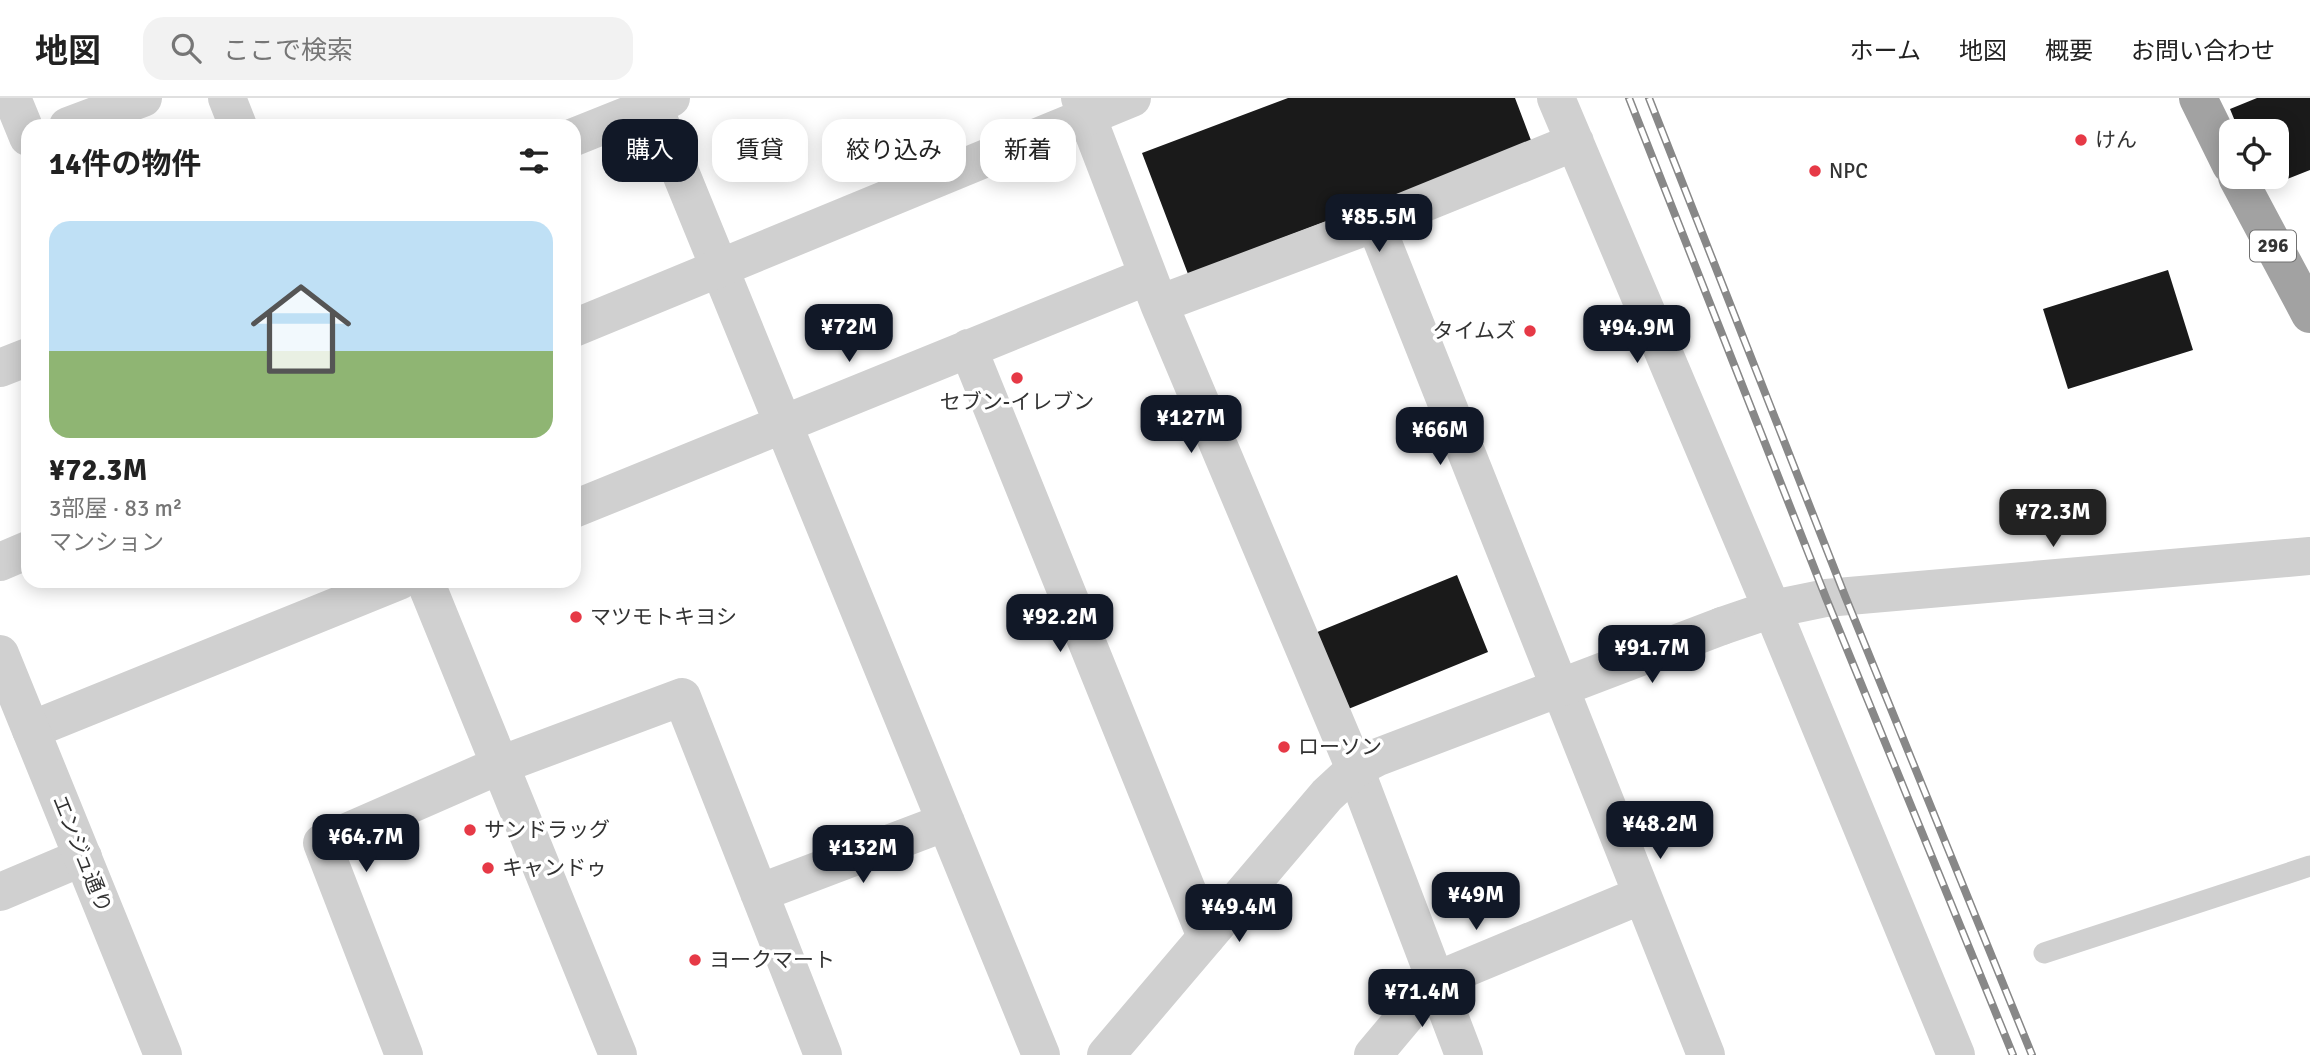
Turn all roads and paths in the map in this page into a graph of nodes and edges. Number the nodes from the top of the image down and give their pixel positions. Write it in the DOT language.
graph roads {
  1 [pos="12,98"];
  2 [pos="143,98"];
  3 [pos="227,98"];
  4 [pos="1132,98"];
  5 [pos="1556,98"];
  6 [pos="2198,98"];
  7 [pos="658,100"];
  8 [pos="1083,107"];
  9 [pos="87,119"];
  10 [pos="235,119"];
  11 [pos="21,120"];
  12 [pos="581,134"];
  13 [pos="2219,141"];
  14 [pos="1576,142"];
  15 [pos="2243,189"];
  16 [pos="1375,223"];
  17 [pos="721,269"];
  18 [pos="1154,290"];
  19 [pos="2310,314"];
  20 [pos="581,325"];
  21 [pos="968,348"];
  22 [pos="21,360"];
  23 [pos="0,368"];
  24 [pos="782,424"];
  25 [pos="581,506"];
  26 [pos="21,553"];
  27 [pos="2310,556"];
  28 [pos="0,562"];
  29 [pos="382,588"];
  30 [pos="428,588"];
  31 [pos="1772,609"];
  32 [pos="0,654"];
  33 [pos="1561,688"];
  34 [pos="32,730"];
  35 [pos="500,765"];
  36 [pos="1355,769"];
  37 [pos="946,822"];
  38 [pos="83,858"];
  39 [pos="2310,866"];
  40 [pos="0,892"];
  41 [pos="759,892"];
  42 [pos="1642,895"];
  43 [pos="1206,937"];
  44 [pos="2044,953"];
  45 [pos="1434,981"];
  46 [pos="163,1055"];
  47 [pos="404,1055"];
  48 [pos="618,1055"];
  49 [pos="823,1055"];
  50 [pos="1041,1055"];
  51 [pos="1106,1055"];
  52 [pos="1373,1055"];
  53 [pos="1464,1055"];
  54 [pos="1706,1055"];
  55 [pos="1956,1055"];
  1 -- 11 [label="street"];
  2 -- 9 [label="street"];
  3 -- 10 [label="street"];
  4 -- 8 [label="street"];
  5 -- 14 [label="street"];
  6 -- 13 [label="highway"];
  7 -- 12 [label="street"];
  7 -- 17 [label="street"];
  8 -- 17 [label="street"];
  8 -- 18 [label="street"];
  14 -- 16 [label="street"];
  14 -- 31 [label="street"];
  15 -- 19 [label="highway, 296"];
  16 -- 18 [label="street"];
  16 -- 33 [label="street"];
  17 -- 20 [label="street"];
  17 -- 24 [label="street"];
  18 -- 21 [label="street"];
  18 -- 36 [label="street"];
  21 -- 24 [label="street"];
  21 -- 43 [label="street"];
  22 -- 23 [label="street"];
  24 -- 25 [label="street"];
  24 -- 37 [label="street"];
  26 -- 28 [label="street"];
  27 -- 31 [label="street"];
  29 -- 34 [label="street"];
  30 -- 35 [label="street"];
  31 -- 33 [label="street"];
  31 -- 55 [label="street"];
  32 -- 34 [label="street, エンジュ通り"];
  33 -- 36 [label="street"];
  33 -- 42 [label="street"];
  34 -- 38 [label="street, エンジュ通り"];
  35 -- 41 [label="street"];
  35 -- 47 [label="street"];
  35 -- 48 [label="street"];
  36 -- 43 [label="street"];
  36 -- 45 [label="street"];
  37 -- 41 [label="street"];
  37 -- 50 [label="street"];
  38 -- 40 [label="street"];
  38 -- 46 [label="street, エンジュ通り"];
  39 -- 44 [label="lane"];
  41 -- 49 [label="street"];
  42 -- 45 [label="street"];
  42 -- 54 [label="street"];
  43 -- 51 [label="street"];
  45 -- 52 [label="street"];
  45 -- 53 [label="street"];
}
